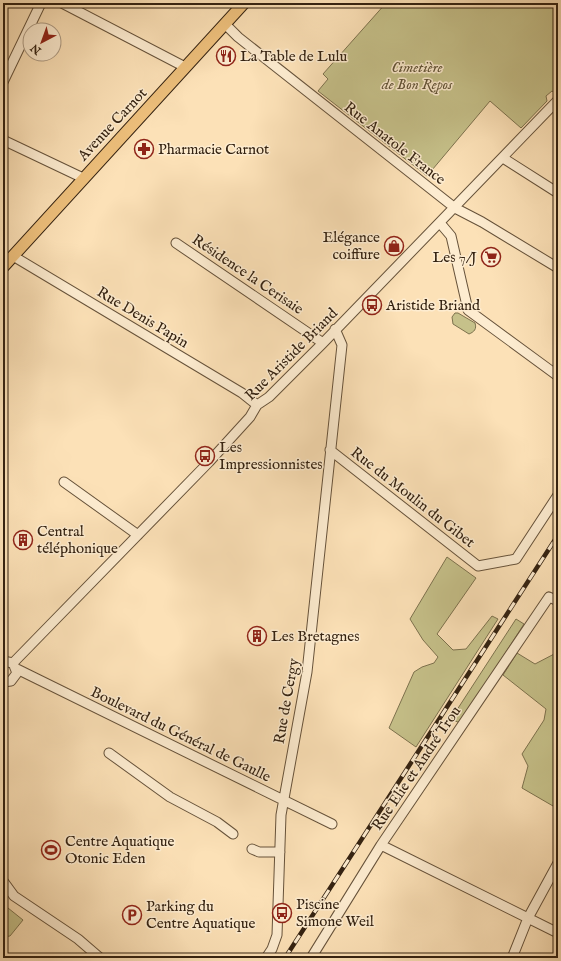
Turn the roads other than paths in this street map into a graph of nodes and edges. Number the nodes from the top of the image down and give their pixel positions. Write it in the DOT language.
graph roads {
  1 [pos="41,3"];
  2 [pos="62,3"];
  3 [pos="244,3"];
  4 [pos="225,24"];
  5 [pos="185,67"];
  6 [pos="3,82"];
  7 [pos="558,100"];
  8 [pos="3,140"];
  9 [pos="503,158"];
  10 [pos="83,178"];
  11 [pos="558,193"];
  12 [pos="455,208"];
  13 [pos="440,223"];
  14 [pos="176,243"];
  15 [pos="13,256"];
  16 [pos="3,267"];
  17 [pos="558,268"];
  18 [pos="335,329"];
  19 [pos="323,343"];
  20 [pos="558,376"];
  21 [pos="257,405"];
  22 [pos="330,450"];
  23 [pos="64,482"];
  24 [pos="558,495"];
  25 [pos="138,535"];
  26 [pos="558,601"];
  27 [pos="3,661"];
  28 [pos="15,666"];
  29 [pos="3,682"];
  30 [pos="109,753"];
  31 [pos="282,800"];
  32 [pos="332,824"];
  33 [pos="233,834"];
  34 [pos="381,845"];
  35 [pos="252,849"];
  36 [pos="280,852"];
  37 [pos="558,863"];
  38 [pos="3,881"];
  39 [pos="528,918"];
  40 [pos="558,933"];
  41 [pos="100,958"];
  42 [pos="266,958"];
  43 [pos="312,958"];
  44 [pos="512,958"];
  1 -- 6 [label="street"];
  2 -- 5 [label="street"];
  3 -- 4 [label="main road, Avenue Carnot"];
  4 -- 5 [label="main road, Avenue Carnot"];
  4 -- 12 [label="street, Rue Anatole France"];
  5 -- 10 [label="main road, Avenue Carnot"];
  7 -- 9 [label="street, Rue Aristide Briand"];
  8 -- 10 [label="street"];
  9 -- 11 [label="street"];
  9 -- 12 [label="street, Rue Aristide Briand"];
  10 -- 15 [label="main road, Avenue Carnot"];
  12 -- 13 [label="street, Rue Aristide Briand"];
  12 -- 17 [label="street, Rue Anatole France"];
  13 -- 18 [label="street, Rue Aristide Briand"];
  13 -- 20 [label="street"];
  14 -- 19 [label="street, Résidence la Cerisaie"];
  15 -- 16 [label="main road, Avenue Carnot"];
  15 -- 21 [label="street, Rue Denis Papin"];
  18 -- 19 [label="street, Rue Aristide Briand"];
  18 -- 22 [label="street, Rue de Cergy"];
  19 -- 21 [label="street, Rue Aristide Briand"];
  21 -- 25 [label="street, Rue Aristide Briand"];
  22 -- 24 [label="street, Rue du Moulin du Gibet"];
  22 -- 31 [label="street, Rue de Cergy"];
  23 -- 25 [label="street"];
  25 -- 28 [label="street, Rue Aristide Briand"];
  26 -- 34 [label="street, Rue Elie et André Trou"];
  27 -- 28 [label="street, Boulevard du Général de Gaulle"];
  28 -- 29 [label="street, Rue Aristide Briand"];
  28 -- 31 [label="street, Boulevard du Général de Gaulle"];
  30 -- 33 [label="street"];
  31 -- 32 [label="street, Boulevard du Général de Gaulle"];
  31 -- 36 [label="street, Rue de Cergy"];
  34 -- 39 [label="street"];
  34 -- 43 [label="street, Rue Elie et André Trou"];
  35 -- 36 [label="street"];
  36 -- 42 [label="street, Rue de Cergy"];
  37 -- 39 [label="street"];
  38 -- 41 [label="street"];
  39 -- 40 [label="street"];
  39 -- 44 [label="street"];
}
